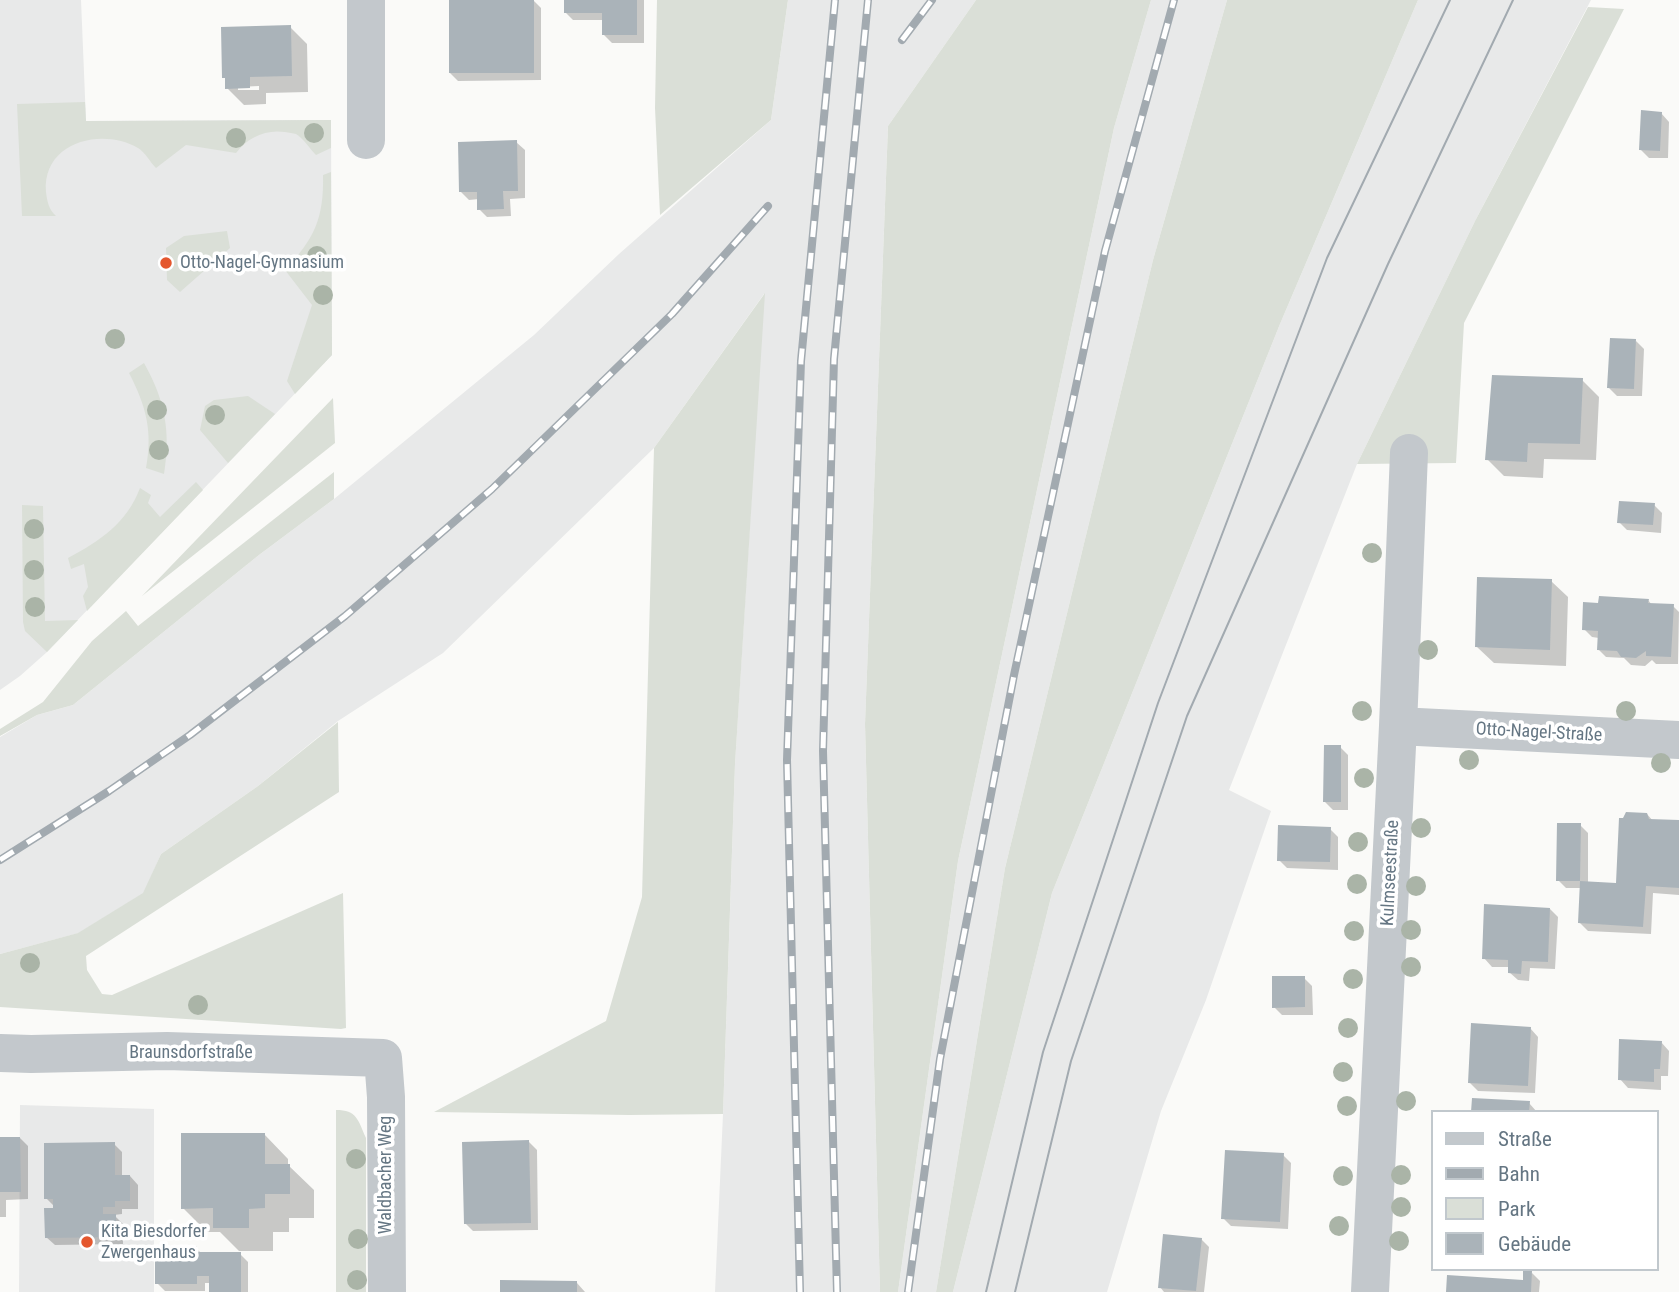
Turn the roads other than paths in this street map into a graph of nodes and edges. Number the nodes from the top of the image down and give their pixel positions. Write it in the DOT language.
graph roads {
  1 [pos="366,0"];
  2 [pos="366,140"];
  3 [pos="1409,453"];
  4 [pos="1398,726"];
  5 [pos="1679,740"];
  6 [pos="0,1053"];
  7 [pos="383,1058"];
  8 [pos="387,1292"];
  9 [pos="1370,1292"];
  1 -- 2 [label="street"];
  3 -- 4 [label="street, Kulmseestraße"];
  4 -- 5 [label="street, Otto-Nagel-Straße"];
  4 -- 9 [label="street, Kulmseestraße"];
  6 -- 7 [label="street, Braunsdorfstraße"];
  7 -- 8 [label="street, Waldbacher Weg"];
}
